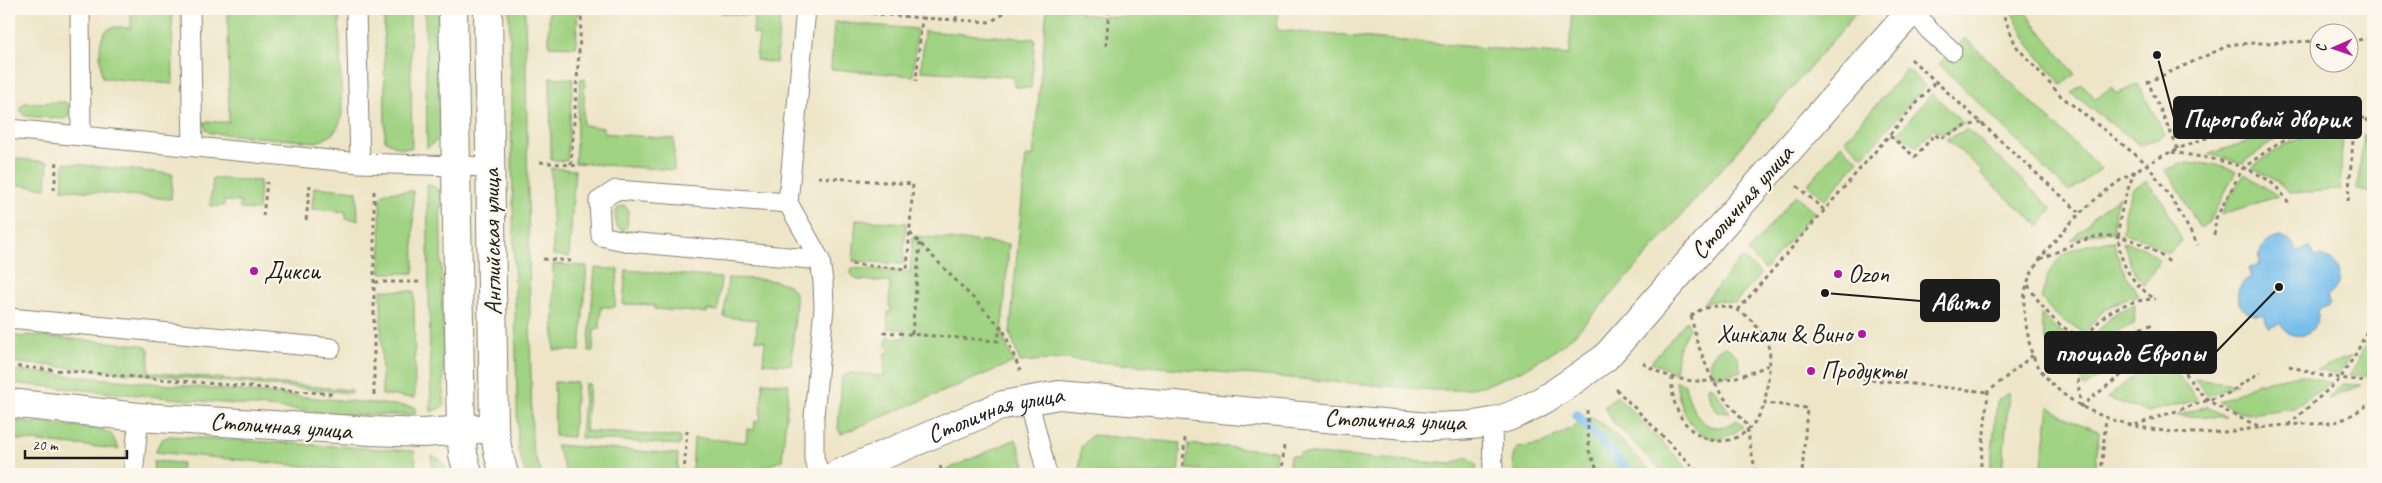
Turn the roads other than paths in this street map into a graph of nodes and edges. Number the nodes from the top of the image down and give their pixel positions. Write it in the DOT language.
graph roads {
  1 [pos="80,9"];
  2 [pos="190,9"];
  3 [pos="356,9"];
  4 [pos="453,9"];
  5 [pos="488,9"];
  6 [pos="806,9"];
  7 [pos="1913,9"];
  8 [pos="1952,51"];
  9 [pos="9,129"];
  10 [pos="81,136"];
  11 [pos="193,146"];
  12 [pos="360,163"];
  13 [pos="455,165"];
  14 [pos="490,167"];
  15 [pos="788,203"];
  16 [pos="820,260"];
  17 [pos="9,318"];
  18 [pos="331,348"];
  19 [pos="1028,399"];
  20 [pos="9,402"];
  21 [pos="139,417"];
  22 [pos="1492,422"];
  23 [pos="494,428"];
  24 [pos="461,430"];
  25 [pos="133,474"];
  26 [pos="468,474"];
  27 [pos="504,474"];
  28 [pos="820,474"];
  29 [pos="838,474"];
  30 [pos="1047,474"];
  31 [pos="1493,474"];
  1 -- 10 [label="lane"];
  2 -- 11 [label="lane"];
  3 -- 12 [label="lane"];
  4 -- 13 [label="street, Английская улица"];
  5 -- 14 [label="street, Английская улица"];
  6 -- 15 [label="lane"];
  7 -- 8 [label="lane"];
  7 -- 22 [label="street, Столичная улица"];
  9 -- 10 [label="lane"];
  10 -- 11 [label="lane"];
  11 -- 12 [label="lane"];
  12 -- 13 [label="lane"];
  13 -- 14 [label="lane"];
  13 -- 24 [label="street, Английская улица"];
  14 -- 23 [label="street, Английская улица"];
  15 -- 16 [label="lane"];
  15 -- 16 [label="lane"];
  16 -- 28 [label="lane"];
  17 -- 18 [label="lane"];
  19 -- 22 [label="street, Столичная улица"];
  19 -- 29 [label="street, Столичная улица"];
  19 -- 30 [label="lane"];
  20 -- 21 [label="street, Столичная улица"];
  21 -- 24 [label="street, Столичная улица"];
  21 -- 25 [label="lane"];
  22 -- 31 [label="lane"];
  23 -- 24 [label="street, Столичная улица"];
  23 -- 27 [label="street, Английская улица"];
  24 -- 26 [label="street, Английская улица"];
}
